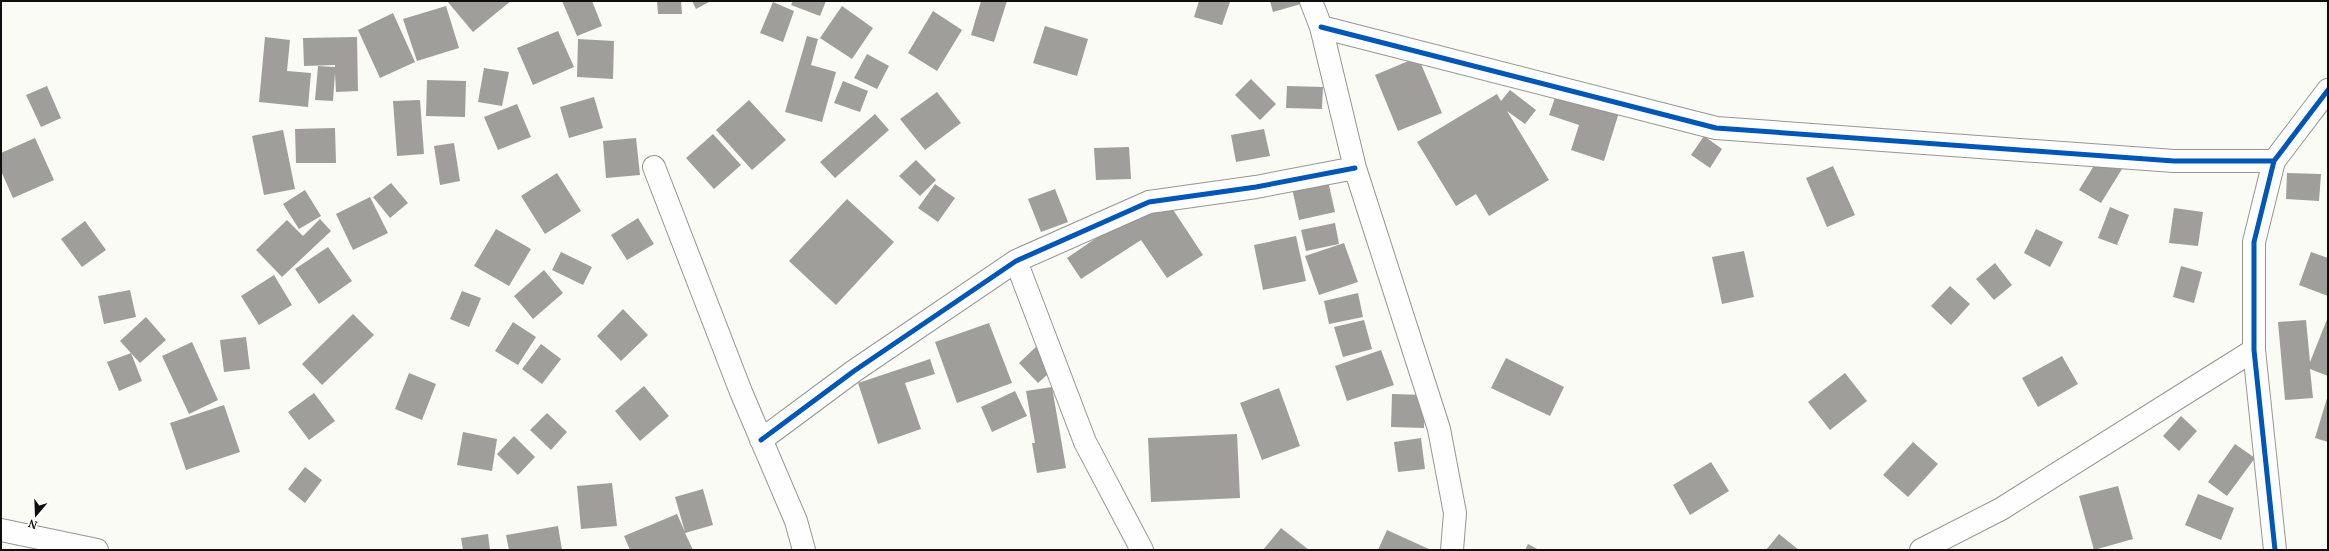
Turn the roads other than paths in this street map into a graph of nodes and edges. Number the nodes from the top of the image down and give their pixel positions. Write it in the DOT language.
graph roads {
  1 [pos="1311,1"];
  2 [pos="1321,27"];
  3 [pos="2328,90"];
  4 [pos="2274,161"];
  5 [pos="654,167"];
  6 [pos="1355,168"];
  7 [pos="1016,261"];
  8 [pos="2254,350"];
  9 [pos="761,440"];
  10 [pos="1,530"];
  11 [pos="97,550"];
  12 [pos="804,550"];
  13 [pos="1142,550"];
  14 [pos="1452,550"];
  15 [pos="1920,550"];
  16 [pos="2275,550"];
  1 -- 2 [label="street"];
  2 -- 4 [label="street"];
  2 -- 6 [label="street"];
  3 -- 4 [label="street"];
  4 -- 8 [label="street"];
  5 -- 9 [label="street"];
  6 -- 7 [label="street"];
  6 -- 14 [label="street"];
  7 -- 9 [label="street"];
  7 -- 13 [label="street"];
  8 -- 15 [label="street"];
  8 -- 16 [label="street"];
  9 -- 12 [label="street"];
  10 -- 11 [label="street"];
}
